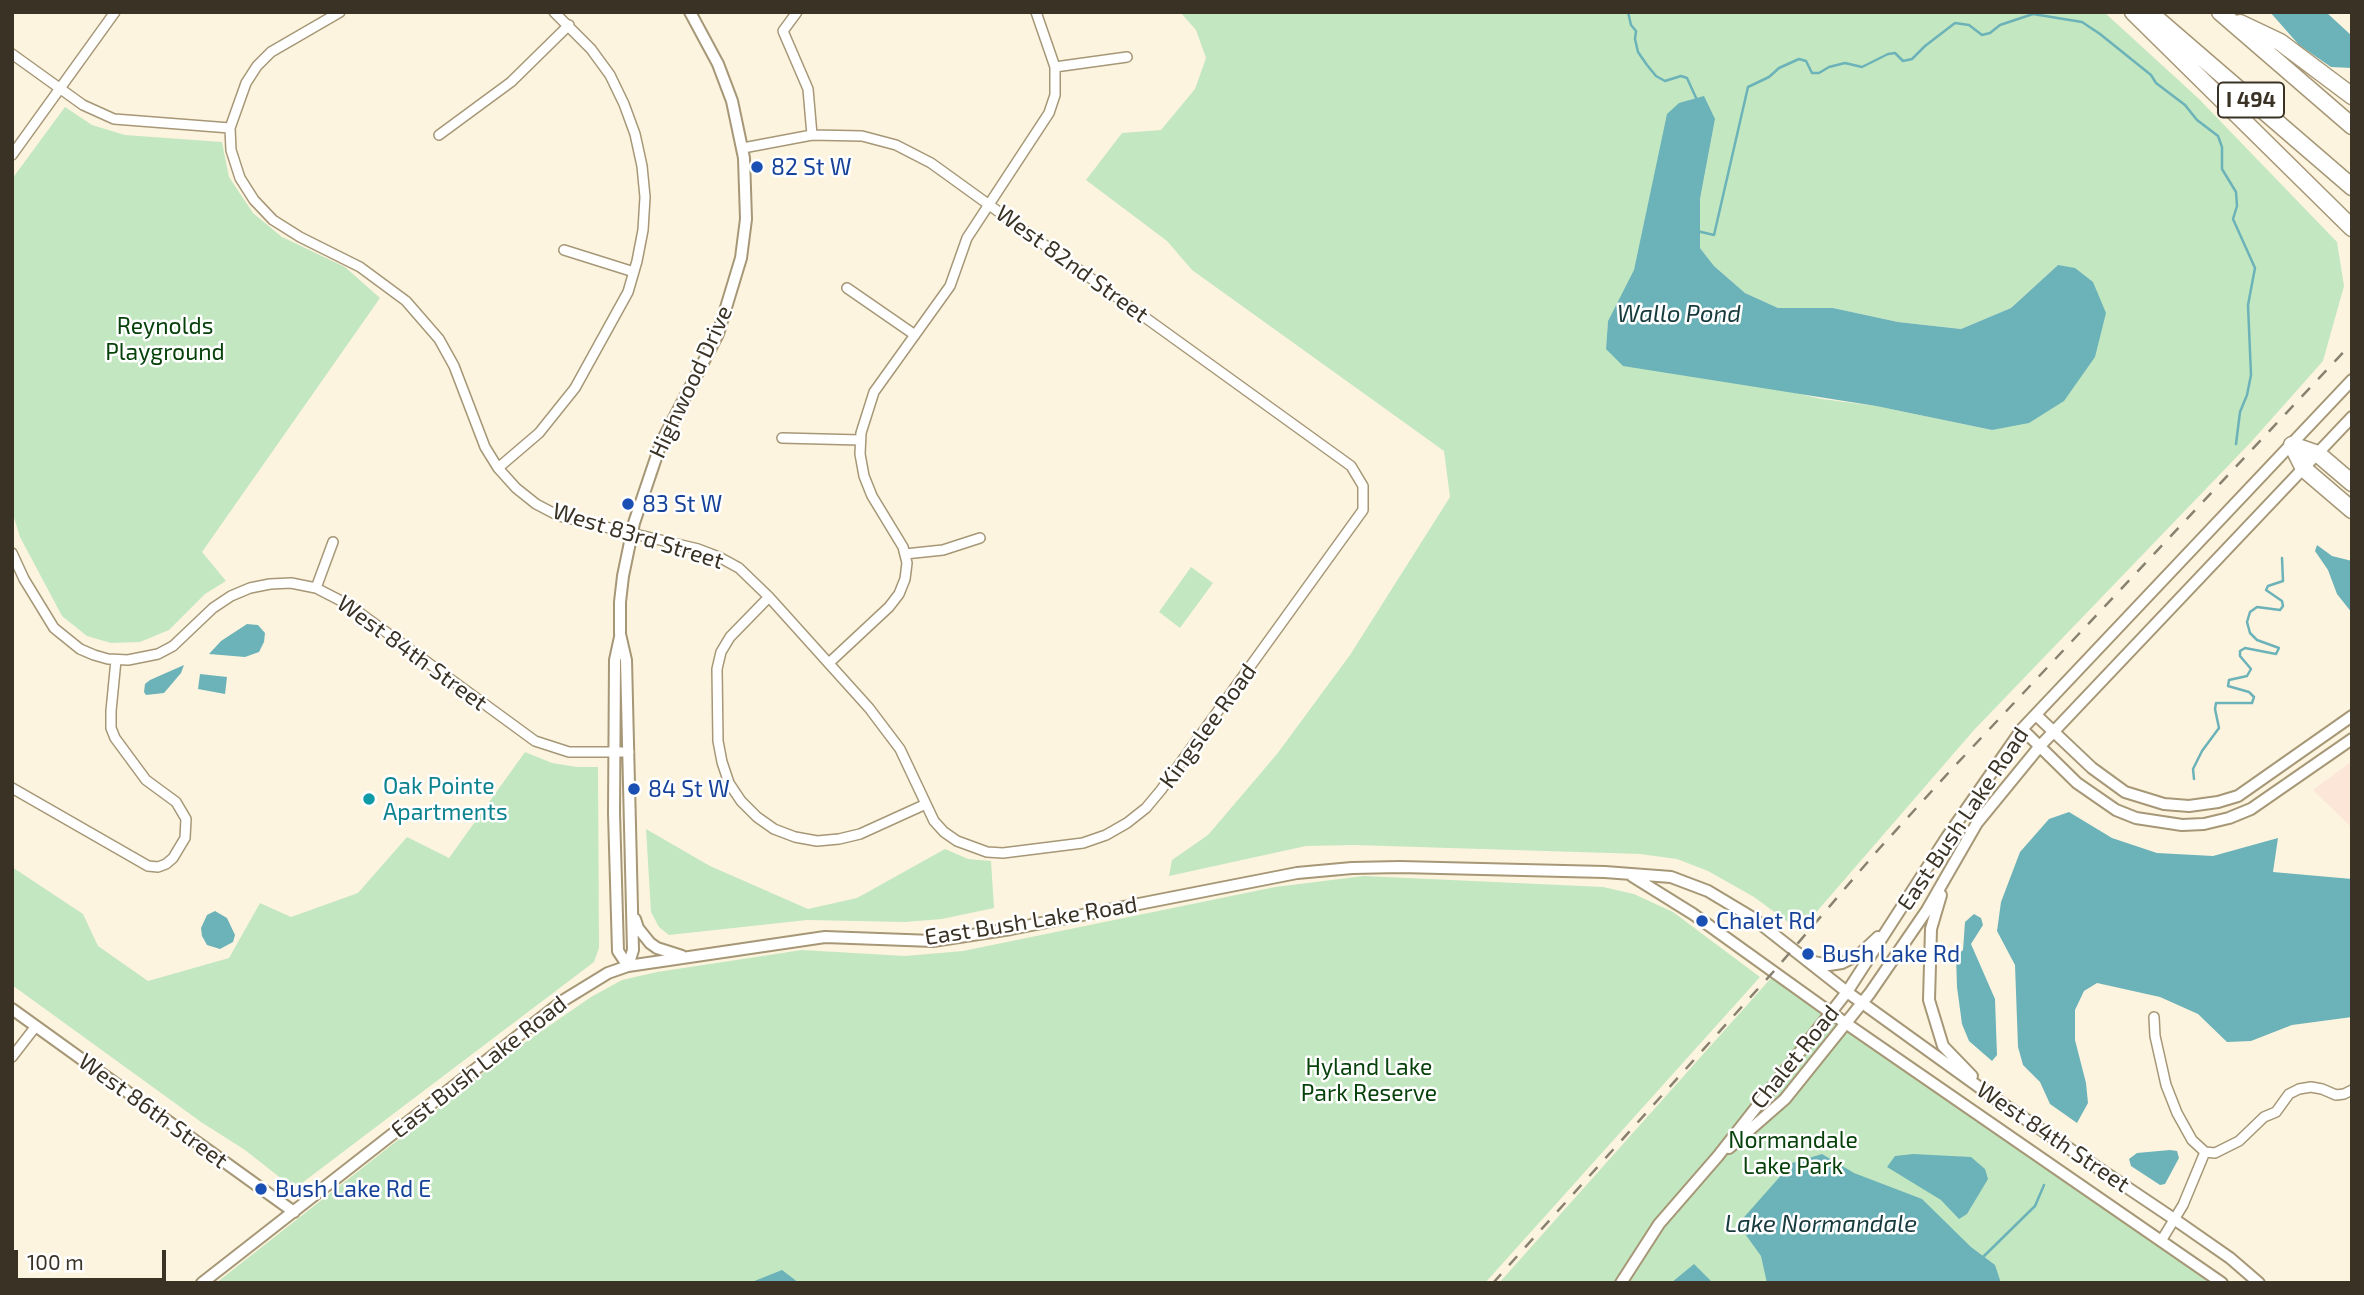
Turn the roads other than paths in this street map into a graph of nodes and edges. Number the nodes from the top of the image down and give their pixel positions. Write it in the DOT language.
graph roads {
  1 [pos="115,12"];
  2 [pos="340,12"];
  3 [pos="554,12"];
  4 [pos="690,12"];
  5 [pos="797,12"];
  6 [pos="1036,12"];
  7 [pos="2133,12"];
  8 [pos="2149,12"];
  9 [pos="2220,13"];
  10 [pos="569,25"];
  11 [pos="12,54"];
  12 [pos="1127,57"];
  13 [pos="1055,67"];
  14 [pos="60,89"];
  15 [pos="2352,96"];
  16 [pos="2352,126"];
  17 [pos="230,128"];
  18 [pos="439,135"];
  19 [pos="812,135"];
  20 [pos="743,148"];
  21 [pos="12,155"];
  22 [pos="2352,187"];
  23 [pos="989,205"];
  24 [pos="2352,228"];
  25 [pos="564,250"];
  26 [pos="634,272"];
  27 [pos="847,288"];
  28 [pos="915,335"];
  29 [pos="2352,380"];
  30 [pos="2352,417"];
  31 [pos="782,438"];
  32 [pos="860,440"];
  33 [pos="2292,445"];
  34 [pos="2318,454"];
  35 [pos="498,468"];
  36 [pos="2304,469"];
  37 [pos="2352,483"];
  38 [pos="1363,486"];
  39 [pos="2352,510"];
  40 [pos="631,534"];
  41 [pos="980,538"];
  42 [pos="333,542"];
  43 [pos="12,553"];
  44 [pos="905,554"];
  45 [pos="316,588"];
  46 [pos="769,597"];
  47 [pos="620,634"];
  48 [pos="116,660"];
  49 [pos="830,662"];
  50 [pos="2036,715"];
  51 [pos="2352,716"];
  52 [pos="2022,729"];
  53 [pos="2054,732"];
  54 [pos="2352,739"];
  55 [pos="2040,747"];
  56 [pos="613,752"];
  57 [pos="629,752"];
  58 [pos="12,789"];
  59 [pos="926,804"];
  60 [pos="971,847"];
  61 [pos="1629,875"];
  62 [pos="1945,882"];
  63 [pos="632,912"];
  64 [pos="1893,923"];
  65 [pos="685,957"];
  66 [pos="1806,960"];
  67 [pos="628,966"];
  68 [pos="1847,992"];
  69 [pos="1862,1003"];
  70 [pos="12,1009"];
  71 [pos="1831,1013"];
  72 [pos="2154,1017"];
  73 [pos="1846,1023"];
  74 [pos="36,1027"];
  75 [pos="12,1057"];
  76 [pos="2352,1090"];
  77 [pos="1997,1100"];
  78 [pos="2205,1152"];
  79 [pos="1718,1156"];
  80 [pos="294,1212"];
  81 [pos="2174,1219"];
  82 [pos="2161,1241"];
  83 [pos="202,1283"];
  84 [pos="1621,1283"];
  85 [pos="2222,1283"];
  86 [pos="2259,1283"];
  1 -- 14 [label="street"];
  2 -- 17 [label="street"];
  3 -- 10 [label="street"];
  4 -- 20 [label="street, Highwood Drive"];
  5 -- 19 [label="street"];
  6 -- 13 [label="street"];
  7 -- 24 [label="highway"];
  8 -- 22 [label="highway, I 494"];
  9 -- 15 [label="highway"];
  9 -- 16 [label="highway, I 494"];
  10 -- 18 [label="street"];
  10 -- 26 [label="street"];
  11 -- 14 [label="street"];
  12 -- 13 [label="street"];
  13 -- 23 [label="street"];
  14 -- 17 [label="street"];
  14 -- 21 [label="street"];
  17 -- 35 [label="street, West 83rd Street"];
  19 -- 20 [label="street, West 82nd Street"];
  19 -- 23 [label="street, West 82nd Street"];
  20 -- 40 [label="street, Highwood Drive"];
  23 -- 28 [label="street"];
  23 -- 38 [label="street, West 82nd Street"];
  25 -- 26 [label="street"];
  26 -- 35 [label="street"];
  27 -- 28 [label="street"];
  28 -- 32 [label="street"];
  29 -- 33 [label="street, East Bush Lake Road"];
  30 -- 34 [label="street, East Bush Lake Road"];
  31 -- 32 [label="street"];
  32 -- 44 [label="street"];
  33 -- 34 [label="highway"];
  33 -- 36 [label="highway"];
  33 -- 50 [label="street, East Bush Lake Road"];
  34 -- 36 [label="street, East Bush Lake Road"];
  34 -- 37 [label="highway"];
  35 -- 40 [label="street, West 83rd Street"];
  36 -- 39 [label="highway"];
  36 -- 53 [label="street, East Bush Lake Road"];
  38 -- 60 [label="street, Kingslee Road"];
  40 -- 46 [label="street, West 83rd Street"];
  40 -- 47 [label="street, Highwood Drive"];
  41 -- 44 [label="street"];
  42 -- 45 [label="street"];
  43 -- 48 [label="street, West 84th Street"];
  44 -- 49 [label="street"];
  45 -- 48 [label="street, West 84th Street"];
  45 -- 56 [label="street, West 84th Street"];
  46 -- 49 [label="street, West 83rd Street"];
  46 -- 59 [label="street"];
  47 -- 56 [label="street, Highwood Drive"];
  47 -- 57 [label="street, Highwood Drive"];
  48 -- 58 [label="street"];
  49 -- 59 [label="street, West 83rd Street"];
  50 -- 52 [label="street, East Bush Lake Road"];
  50 -- 53 [label="street"];
  51 -- 53 [label="street"];
  52 -- 55 [label="street"];
  52 -- 64 [label="street, East Bush Lake Road"];
  53 -- 55 [label="street, East Bush Lake Road"];
  54 -- 55 [label="street"];
  55 -- 62 [label="street, East Bush Lake Road"];
  56 -- 57 [label="street, West 84th Street"];
  56 -- 67 [label="street, Highwood Drive"];
  57 -- 63 [label="street, Highwood Drive"];
  59 -- 60 [label="street, West 83rd Street"];
  61 -- 65 [label="street, East Bush Lake Road"];
  61 -- 66 [label="street, East Bush Lake Road"];
  61 -- 71 [label="street, East Bush Lake Road"];
  62 -- 69 [label="street, East Bush Lake Road"];
  62 -- 77 [label="street"];
  63 -- 65 [label="street"];
  63 -- 67 [label="street, Highwood Drive"];
  64 -- 66 [label="street"];
  64 -- 68 [label="street, East Bush Lake Road"];
  65 -- 67 [label="street, East Bush Lake Road"];
  66 -- 68 [label="street, East Bush Lake Road"];
  67 -- 80 [label="street, East Bush Lake Road"];
  68 -- 69 [label="street, West 84th Street"];
  68 -- 71 [label="street, Chalet Road"];
  69 -- 73 [label="street, Chalet Road"];
  69 -- 77 [label="street, West 84th Street"];
  70 -- 74 [label="street, West 86th Street"];
  71 -- 73 [label="street, West 84th Street"];
  71 -- 79 [label="street, Chalet Road"];
  72 -- 78 [label="street"];
  73 -- 79 [label="street, Chalet Road"];
  73 -- 82 [label="street, West 84th Street"];
  74 -- 75 [label="street"];
  74 -- 80 [label="street, West 86th Street"];
  76 -- 78 [label="street"];
  77 -- 81 [label="street, West 84th Street"];
  78 -- 81 [label="street"];
  79 -- 84 [label="street, Chalet Road"];
  80 -- 83 [label="street, East Bush Lake Road"];
  81 -- 82 [label="street"];
  81 -- 86 [label="street, West 84th Street"];
  82 -- 85 [label="street, West 84th Street"];
}
